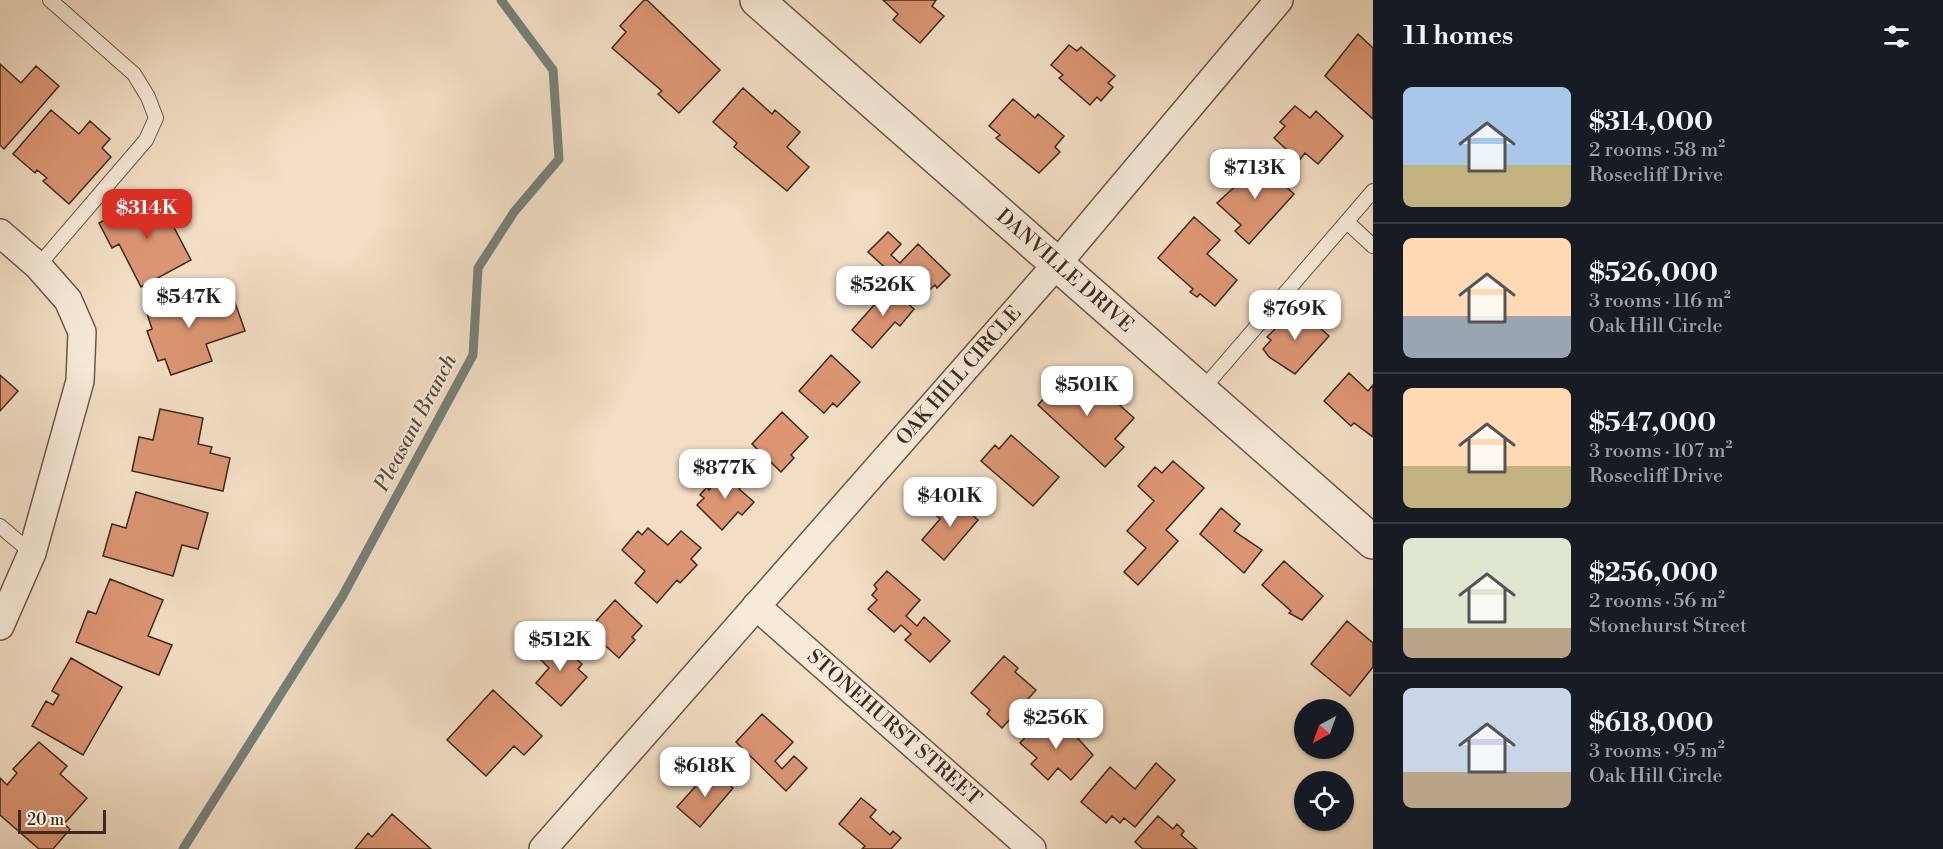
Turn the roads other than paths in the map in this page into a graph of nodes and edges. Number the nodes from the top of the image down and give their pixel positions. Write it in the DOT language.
graph roads {
  1 [pos="50,0"];
  2 [pos="757,0"];
  3 [pos="1256,0"];
  4 [pos="1279,0"];
  5 [pos="1251,33"];
  6 [pos="1373,191"];
  7 [pos="1347,222"];
  8 [pos="0,233"];
  9 [pos="1373,246"];
  10 [pos="1057,264"];
  11 [pos="38,266"];
  12 [pos="1201,391"];
  13 [pos="0,526"];
  14 [pos="1373,542"];
  15 [pos="32,553"];
  16 [pos="756,606"];
  17 [pos="0,626"];
  18 [pos="543,849"];
  19 [pos="1032,849"];
  1 -- 11 [label="lane"];
  2 -- 10 [label="street, DANVILLE DRIVE"];
  3 -- 5 [label="street"];
  4 -- 5 [label="street, OAK HILL CIRCLE"];
  5 -- 10 [label="street, OAK HILL CIRCLE"];
  6 -- 7 [label="lane"];
  7 -- 9 [label="lane"];
  7 -- 12 [label="lane"];
  8 -- 11 [label="street"];
  10 -- 12 [label="street, DANVILLE DRIVE"];
  10 -- 16 [label="street, OAK HILL CIRCLE"];
  11 -- 15 [label="street"];
  12 -- 14 [label="street, DANVILLE DRIVE"];
  13 -- 15 [label="lane"];
  15 -- 17 [label="street"];
  16 -- 18 [label="street, OAK HILL CIRCLE"];
  16 -- 19 [label="street, STONEHURST STREET"];
}
